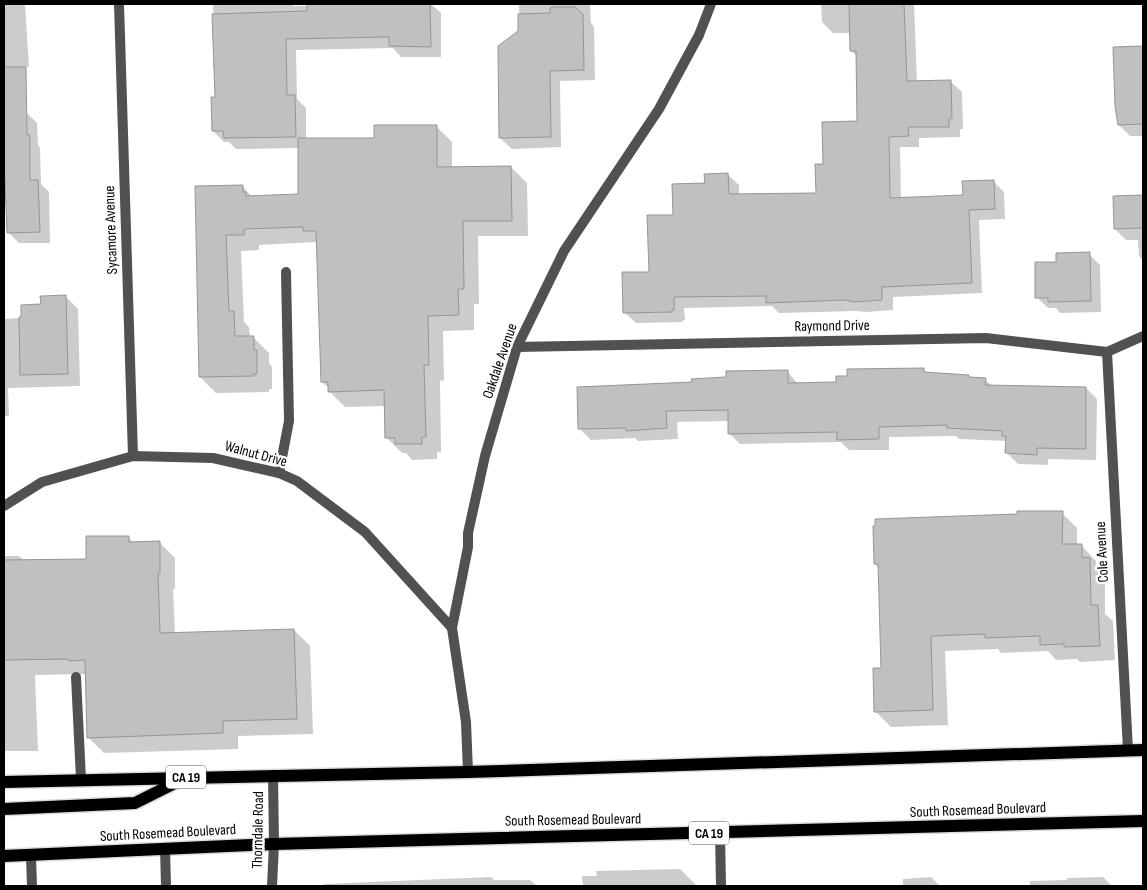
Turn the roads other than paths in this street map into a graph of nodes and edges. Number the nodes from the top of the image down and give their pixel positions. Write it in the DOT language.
graph roads {
  1 [pos="119,4"];
  2 [pos="711,4"];
  3 [pos="286,272"];
  4 [pos="1143,336"];
  5 [pos="517,347"];
  6 [pos="1107,352"];
  7 [pos="133,456"];
  8 [pos="279,473"];
  9 [pos="4,506"];
  10 [pos="452,628"];
  11 [pos="76,677"];
  12 [pos="1128,750"];
  13 [pos="1143,750"];
  14 [pos="468,772"];
  15 [pos="274,775"];
  16 [pos="188,777"];
  17 [pos="80,779"];
  18 [pos="4,782"];
  19 [pos="4,809"];
  20 [pos="1143,821"];
  21 [pos="720,833"];
  22 [pos="274,844"];
  23 [pos="165,848"];
  24 [pos="4,856"];
  25 [pos="31,856"];
  26 [pos="32,886"];
  27 [pos="166,886"];
  28 [pos="272,886"];
  29 [pos="721,886"];
  1 -- 7 [label="street, Sycamore Avenue"];
  2 -- 5 [label="street, Oakdale Avenue"];
  3 -- 8 [label="street"];
  4 -- 6 [label="street"];
  5 -- 6 [label="street, Raymond Drive"];
  5 -- 10 [label="street, Oakdale Avenue"];
  6 -- 12 [label="street, Cole Avenue"];
  7 -- 8 [label="street, Walnut Drive"];
  7 -- 9 [label="street, Walnut Drive"];
  8 -- 10 [label="street, Walnut Drive"];
  10 -- 14 [label="street, Oakdale Avenue"];
  11 -- 17 [label="street"];
  12 -- 13 [label="main road, CA 19"];
  12 -- 14 [label="main road, CA 19"];
  14 -- 15 [label="main road, CA 19"];
  15 -- 16 [label="main road, CA 19"];
  15 -- 22 [label="street, Thorndale Road"];
  16 -- 17 [label="main road, CA 19"];
  16 -- 19 [label="main road"];
  17 -- 18 [label="main road, CA 19"];
  20 -- 21 [label="main road, South Rosemead Boulevard / CA 19"];
  21 -- 22 [label="main road, South Rosemead Boulevard / CA 19"];
  21 -- 29 [label="street"];
  22 -- 23 [label="main road, South Rosemead Boulevard / CA 19"];
  22 -- 28 [label="street, Thorndale Road"];
  23 -- 25 [label="main road, South Rosemead Boulevard / CA 19"];
  23 -- 27 [label="street"];
  24 -- 25 [label="main road, South Rosemead Boulevard / CA 19"];
  25 -- 26 [label="street"];
}
